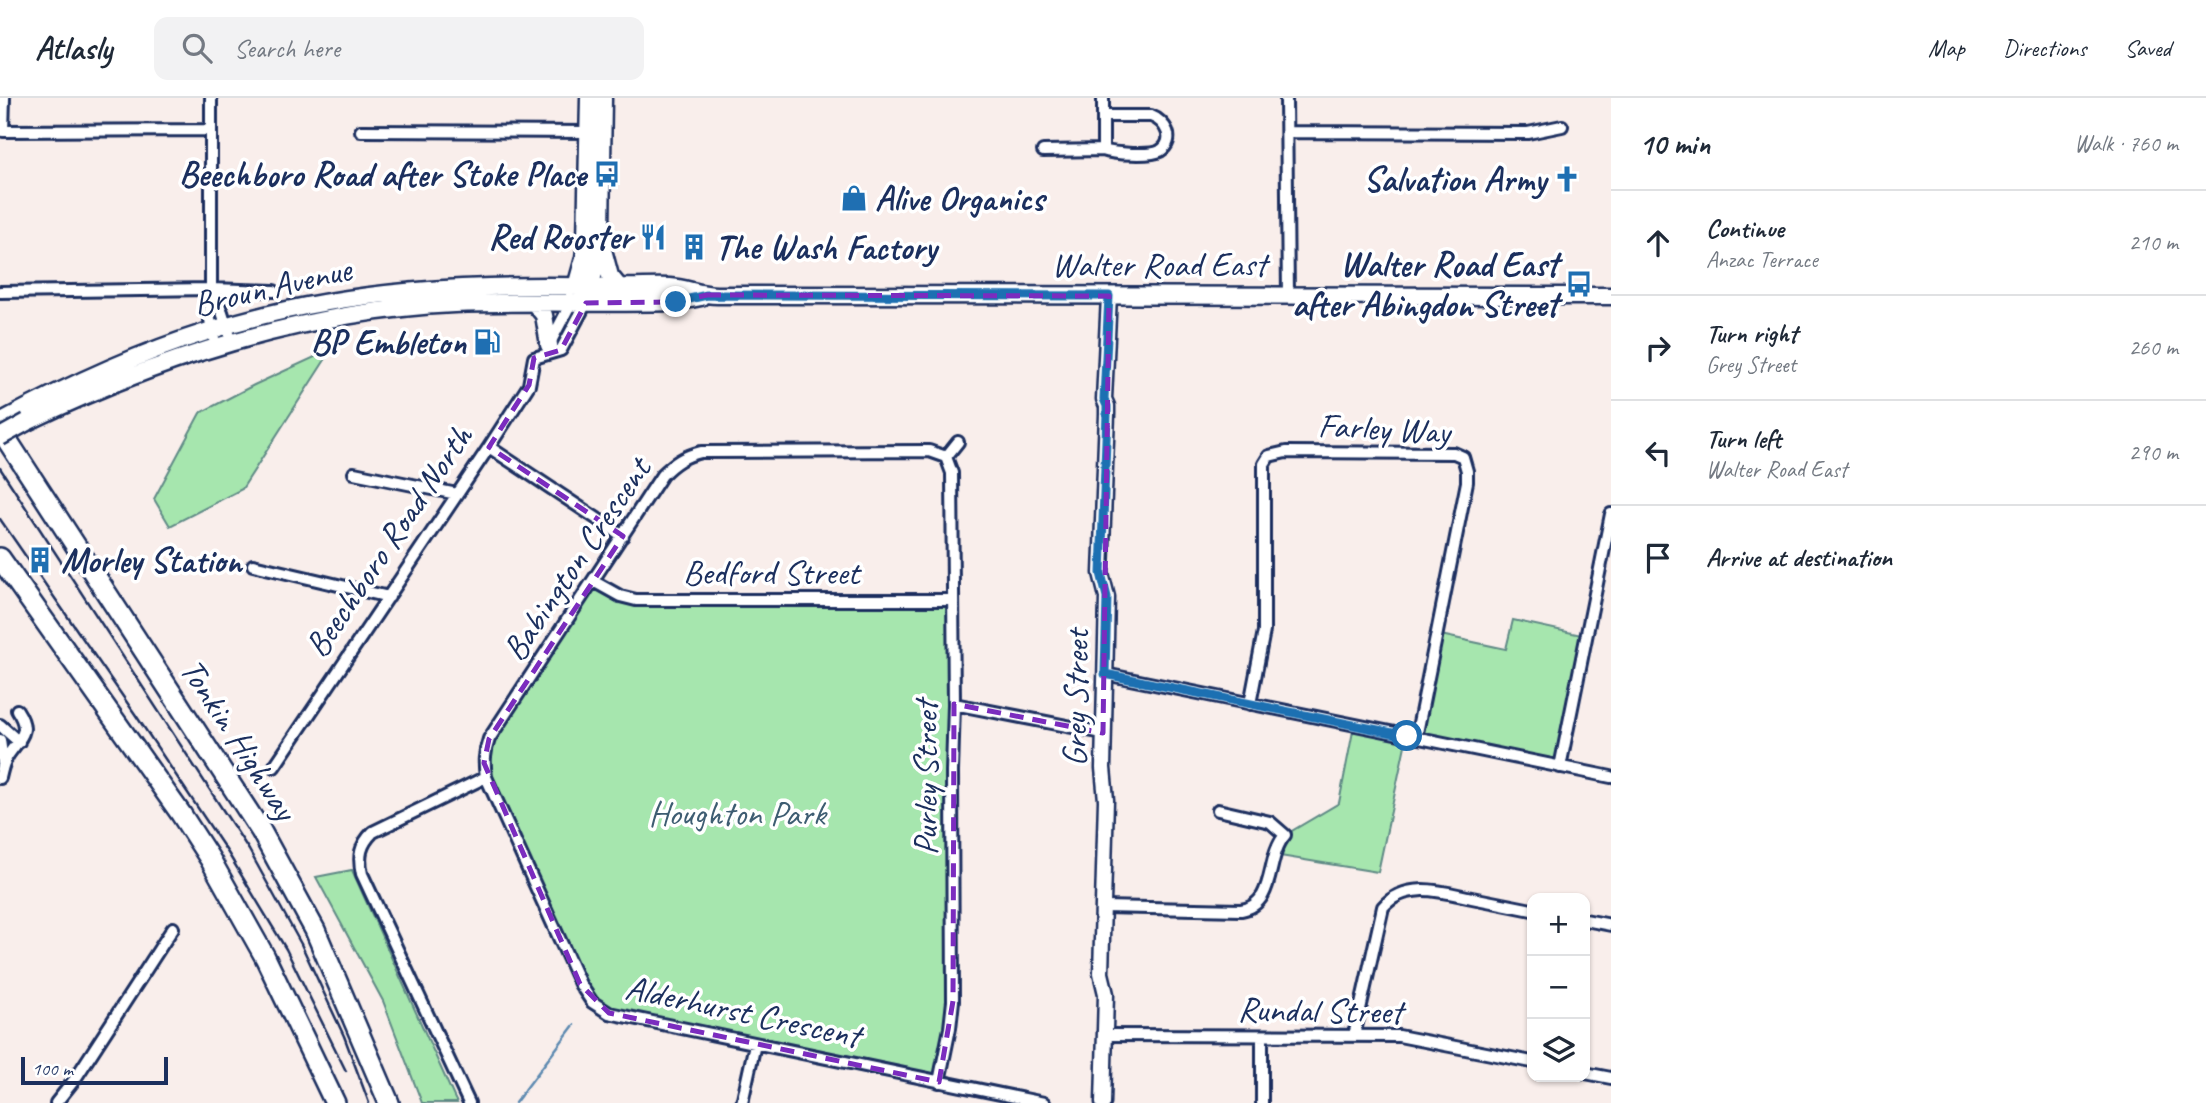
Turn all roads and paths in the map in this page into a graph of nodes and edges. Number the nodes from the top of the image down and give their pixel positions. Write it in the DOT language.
graph roads {
  1 [pos="4,98"];
  2 [pos="211,98"];
  3 [pos="589,98"];
  4 [pos="603,98"];
  5 [pos="1102,98"];
  6 [pos="1286,98"];
  7 [pos="1103,116"];
  8 [pos="1562,126"];
  9 [pos="211,130"];
  10 [pos="361,131"];
  11 [pos="596,132"];
  12 [pos="1288,132"];
  13 [pos="1103,150"];
  14 [pos="1042,151"];
  15 [pos="600,236"];
  16 [pos="583,286"];
  17 [pos="620,288"];
  18 [pos="211,289"];
  19 [pos="274,291"];
  20 [pos="0,292"];
  21 [pos="707,295"];
  22 [pos="1109,296"];
  23 [pos="1288,296"];
  24 [pos="1611,296"];
  25 [pos="534,303"];
  26 [pos="578,303"];
  27 [pos="219,328"];
  28 [pos="224,345"];
  29 [pos="549,350"];
  30 [pos="24,416"];
  31 [pos="0,422"];
  32 [pos="0,429"];
  33 [pos="0,437"];
  34 [pos="958,442"];
  35 [pos="489,447"];
  36 [pos="946,457"];
  37 [pos="354,473"];
  38 [pos="457,494"];
  39 [pos="1611,514"];
  40 [pos="623,536"];
  41 [pos="0,558"];
  42 [pos="253,565"];
  43 [pos="593,581"];
  44 [pos="389,597"];
  45 [pos="952,600"];
  46 [pos="1105,674"];
  47 [pos="954,704"];
  48 [pos="1250,704"];
  49 [pos="17,710"];
  50 [pos="0,725"];
  51 [pos="1103,733"];
  52 [pos="1416,738"];
  53 [pos="0,740"];
  54 [pos="19,741"];
  55 [pos="3,766"];
  56 [pos="1560,766"];
  57 [pos="274,767"];
  58 [pos="486,777"];
  59 [pos="1611,777"];
  60 [pos="0,778"];
  61 [pos="1218,810"];
  62 [pos="1103,907"];
  63 [pos="1527,909"];
  64 [pos="1590,921"];
  65 [pos="1611,925"];
  66 [pos="173,928"];
  67 [pos="1105,1035"];
  68 [pos="1354,1036"];
  69 [pos="1262,1037"];
  70 [pos="755,1044"];
  71 [pos="309,1049"];
  72 [pos="1527,1061"];
  73 [pos="1590,1074"];
  74 [pos="1611,1078"];
  75 [pos="939,1082"];
  76 [pos="56,1103"];
  77 [pos="323,1103"];
  78 [pos="335,1103"];
  79 [pos="389,1103"];
  80 [pos="469,1103"];
  81 [pos="743,1103"];
  82 [pos="1044,1103"];
  83 [pos="1103,1103"];
  84 [pos="1262,1103"];
  1 -- 9 [label="street"];
  2 -- 9 [label="street"];
  3 -- 11 [label="main road, Beechboro Road North"];
  4 -- 11 [label="main road, Beechboro Road North"];
  5 -- 7 [label="street"];
  6 -- 12 [label="street"];
  7 -- 13 [label="street"];
  7 -- 13 [label="street"];
  8 -- 12 [label="street"];
  9 -- 18 [label="street"];
  10 -- 11 [label="street"];
  11 -- 15 [label="main road, Beechboro Road North"];
  11 -- 16 [label="main road, Beechboro Road North"];
  12 -- 23 [label="street"];
  13 -- 14 [label="street"];
  15 -- 16 [label="main road, Beechboro Road North"];
  15 -- 17 [label="main road"];
  16 -- 17 [label="main road, Walter Road East"];
  16 -- 26 [label="main road, Beechboro Road North"];
  16 -- 27 [label="main road, Broun Avenue"];
  17 -- 21 [label="main road, Walter Road East"];
  18 -- 19 [label="street"];
  18 -- 20 [label="street"];
  18 -- 27 [label="street"];
  21 -- 22 [label="main road, Walter Road East"];
  21 -- 26 [label="main road, Walter Road East"];
  22 -- 23 [label="main road, Walter Road East"];
  22 -- 46 [label="street, Grey Street"];
  23 -- 24 [label="main road, Walter Road East"];
  25 -- 26 [label="main road, Broun Avenue"];
  25 -- 28 [label="main road, Broun Avenue"];
  25 -- 29 [label="main road"];
  26 -- 29 [label="street, Beechboro Road North"];
  27 -- 28 [label="street"];
  27 -- 28 [label="street"];
  27 -- 30 [label="main road, Broun Avenue"];
  28 -- 30 [label="main road, Broun Avenue"];
  29 -- 35 [label="street, Beechboro Road North"];
  30 -- 31 [label="main road, Broun Avenue"];
  30 -- 33 [label="main road, Broun Avenue, bridge"];
  32 -- 79 [label="highway, Tonkin Highway"];
  34 -- 36 [label="street"];
  35 -- 38 [label="street, Beechboro Road North"];
  35 -- 40 [label="street"];
  36 -- 40 [label="street, Babington Crescent"];
  36 -- 45 [label="street, Purley Street"];
  37 -- 38 [label="street"];
  38 -- 44 [label="street, Beechboro Road North"];
  39 -- 56 [label="street"];
  40 -- 43 [label="street, Babington Crescent"];
  41 -- 71 [label="highway"];
  42 -- 44 [label="street"];
  43 -- 45 [label="street, Bedford Street"];
  43 -- 58 [label="street, Babington Crescent"];
  44 -- 57 [label="street, Beechboro Road North"];
  45 -- 47 [label="street, Purley Street"];
  46 -- 48 [label="street"];
  46 -- 51 [label="street, Grey Street"];
  47 -- 51 [label="street"];
  47 -- 75 [label="street, Purley Street"];
  48 -- 52 [label="street"];
  48 -- 52 [label="street, Farley Way"];
  49 -- 54 [label="street"];
  50 -- 54 [label="street"];
  51 -- 62 [label="street, Grey Street"];
  52 -- 56 [label="street"];
  53 -- 55 [label="street"];
  54 -- 55 [label="street"];
  55 -- 60 [label="street"];
  56 -- 59 [label="street"];
  58 -- 70 [label="street, Alderhurst Crescent"];
  58 -- 80 [label="street"];
  61 -- 62 [label="street"];
  62 -- 67 [label="street, Grey Street"];
  63 -- 68 [label="street"];
  64 -- 65 [label="street"];
  66 -- 76 [label="street"];
  67 -- 69 [label="street, Rundal Street"];
  67 -- 83 [label="street, Grey Street"];
  68 -- 69 [label="street, Rundal Street"];
  68 -- 72 [label="street, Rundal Street"];
  69 -- 84 [label="street"];
  70 -- 75 [label="street, Alderhurst Crescent"];
  70 -- 81 [label="street"];
  71 -- 77 [label="highway"];
  71 -- 78 [label="highway"];
  73 -- 74 [label="street"];
  75 -- 82 [label="street, Alderhurst Crescent"];
}
